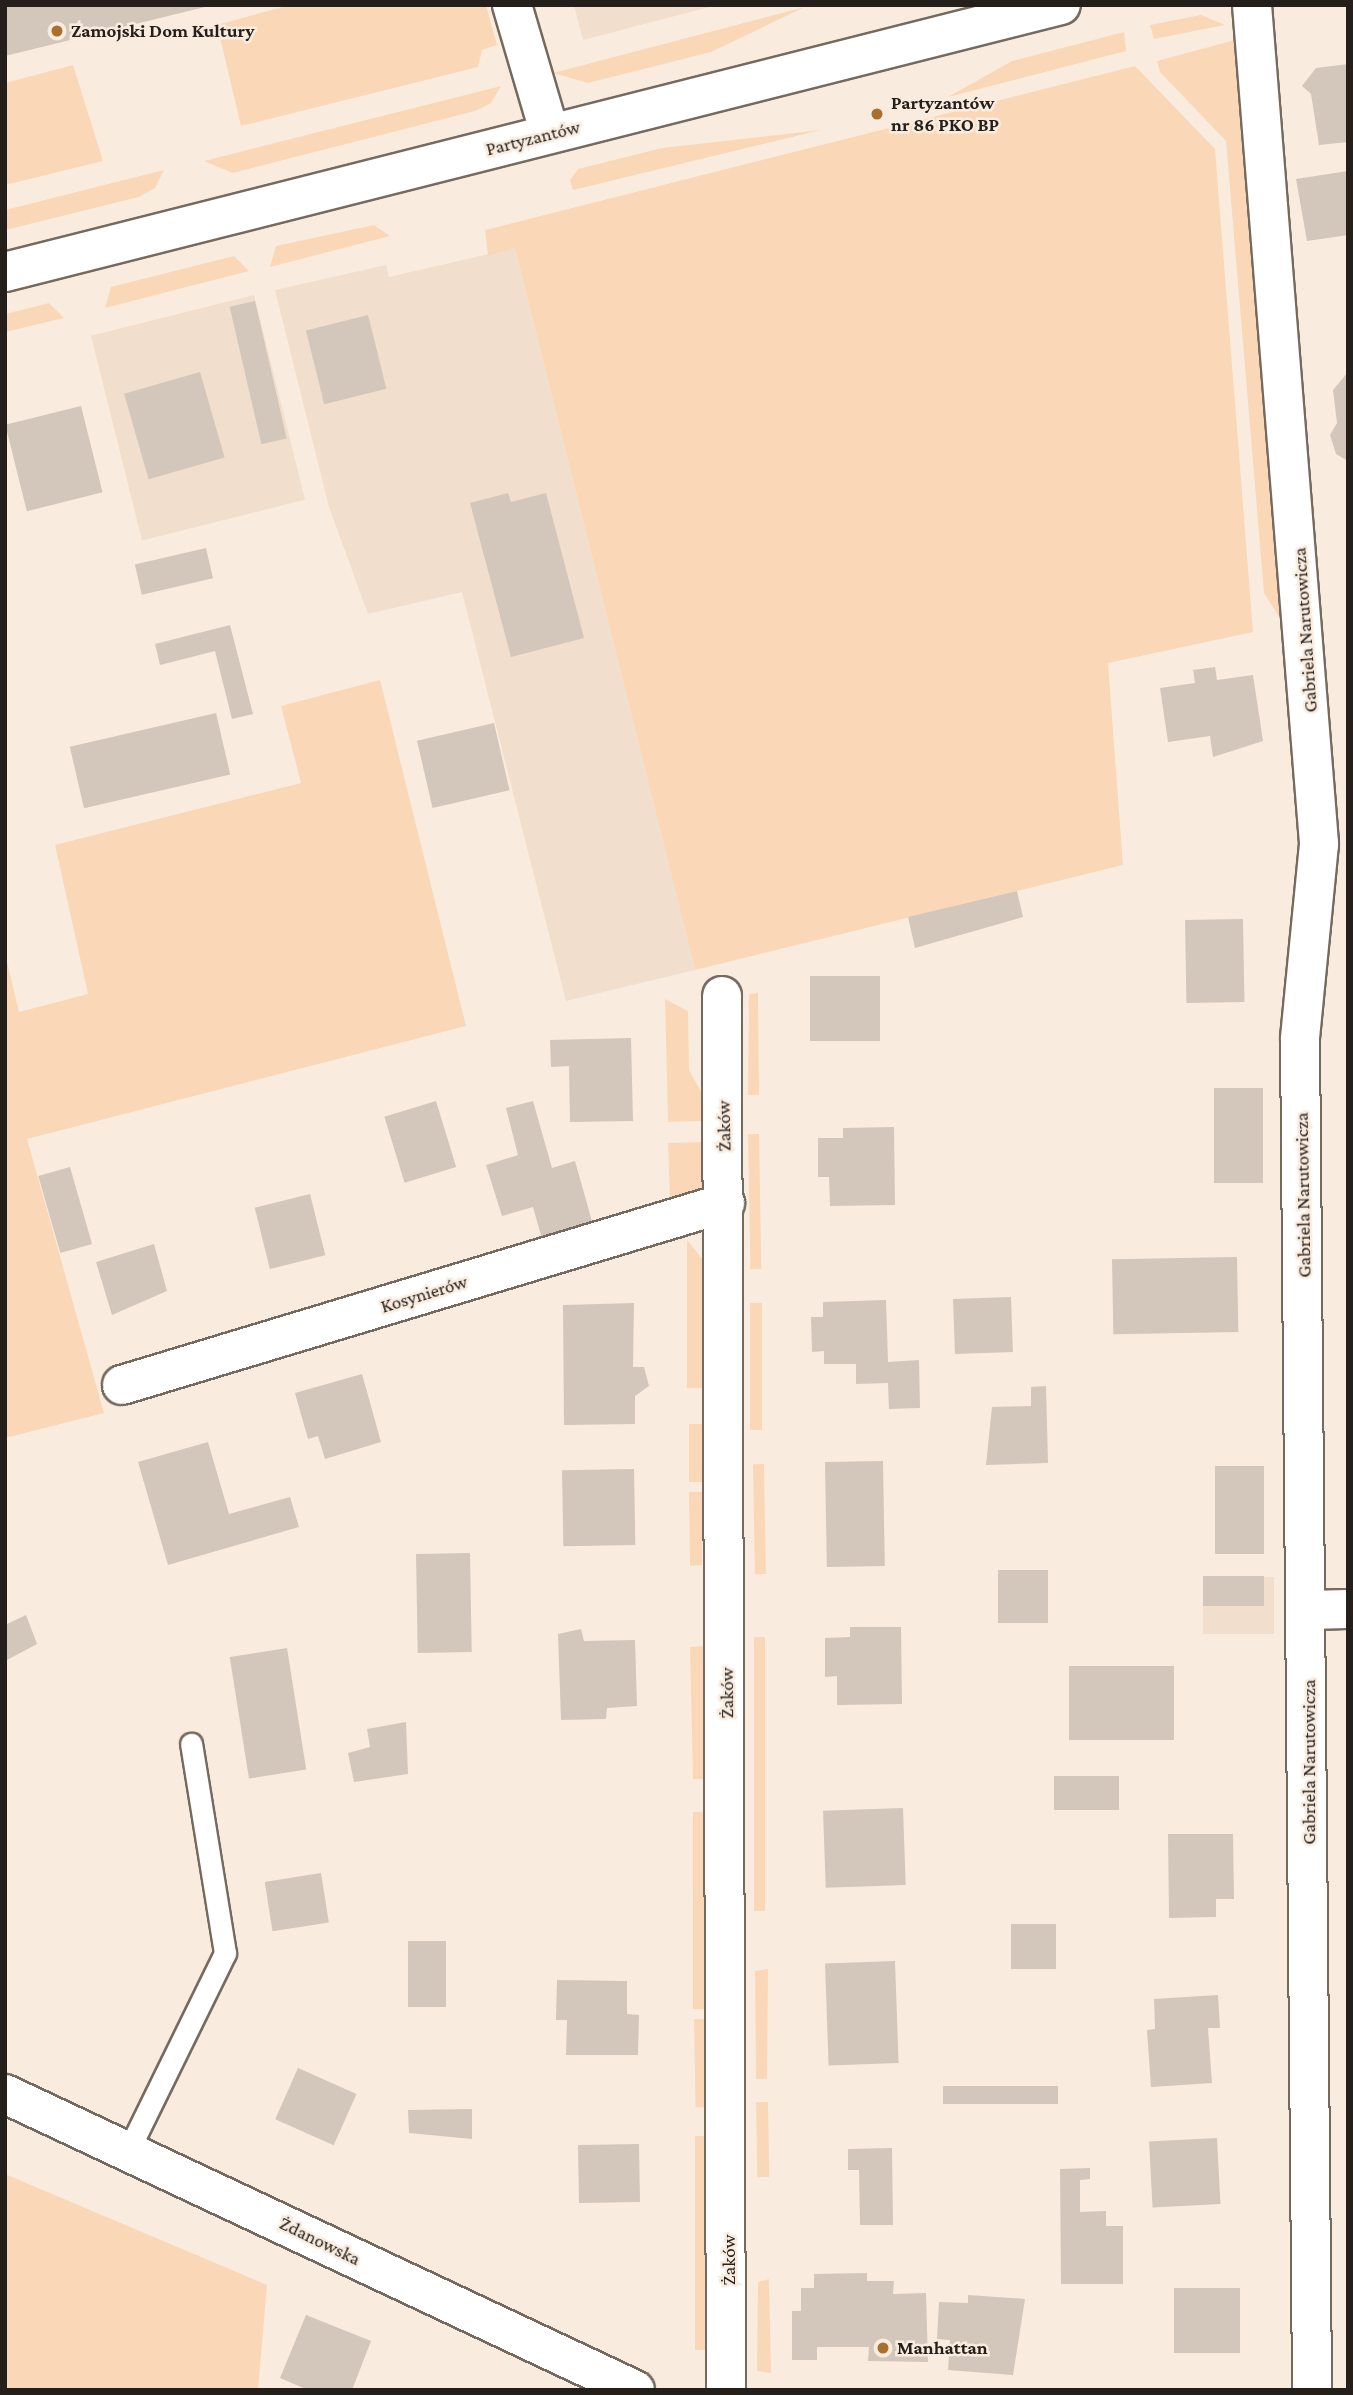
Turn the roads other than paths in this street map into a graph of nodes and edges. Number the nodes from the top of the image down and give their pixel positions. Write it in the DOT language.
graph roads {
  1 [pos="512,5"];
  2 [pos="1061,5"];
  3 [pos="1252,5"];
  4 [pos="550,134"];
  5 [pos="5,272"];
  6 [pos="722,996"];
  7 [pos="725,1203"];
  8 [pos="122,1385"];
  9 [pos="1348,1609"];
  10 [pos="1308,1610"];
  11 [pos="191,1744"];
  12 [pos="5,2094"];
  13 [pos="130,2147"];
  14 [pos="632,2389"];
  15 [pos="726,2390"];
  16 [pos="1312,2390"];
  1 -- 4 [label="street"];
  2 -- 4 [label="street, Partyzantów"];
  3 -- 10 [label="street, Gabriela Narutowicza"];
  4 -- 5 [label="street, Partyzantów"];
  6 -- 7 [label="street, Żaków"];
  7 -- 8 [label="street, Kosynierów"];
  7 -- 15 [label="street, Żaków"];
  9 -- 10 [label="street"];
  10 -- 16 [label="street, Gabriela Narutowicza"];
  11 -- 13 [label="lane"];
  12 -- 13 [label="street, Żdanowska"];
  13 -- 14 [label="street, Żdanowska"];
}
